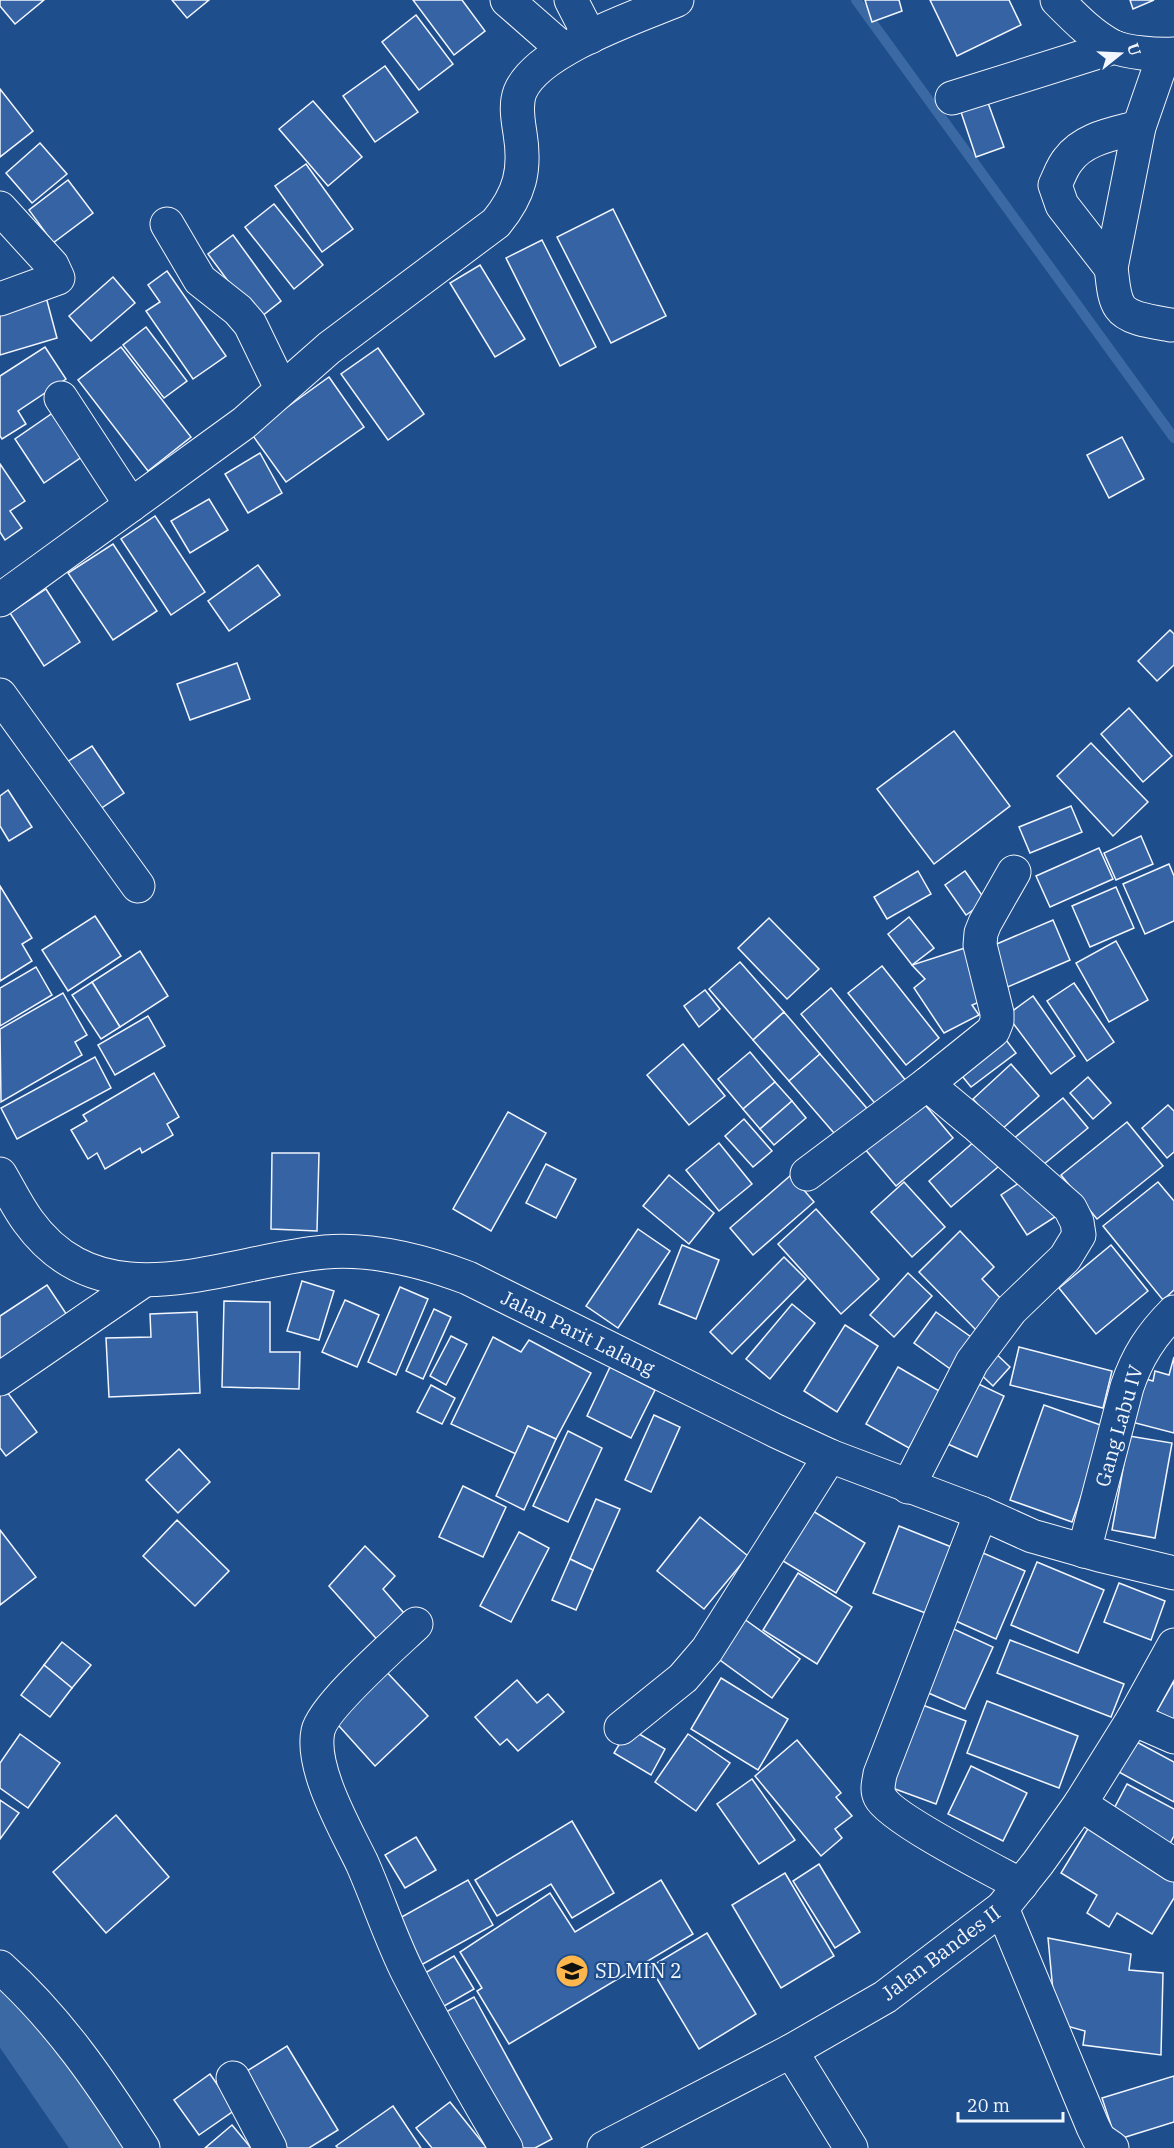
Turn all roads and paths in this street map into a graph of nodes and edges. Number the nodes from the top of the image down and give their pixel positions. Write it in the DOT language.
graph roads {
  1 [pos="507,0"];
  2 [pos="571,0"];
  3 [pos="677,0"];
  4 [pos="1057,0"];
  5 [pos="577,44"];
  6 [pos="1114,47"];
  7 [pos="1169,55"];
  8 [pos="952,98"];
  9 [pos="1139,127"];
  10 [pos="0,208"];
  11 [pos="167,224"];
  12 [pos="1111,268"];
  13 [pos="0,299"];
  14 [pos="1171,325"];
  15 [pos="281,388"];
  16 [pos="61,398"];
  17 [pos="130,505"];
  18 [pos="0,600"];
  19 [pos="0,695"];
  20 [pos="1014,872"];
  21 [pos="138,886"];
  22 [pos="927,1084"];
  23 [pos="0,1174"];
  24 [pos="807,1174"];
  25 [pos="143,1281"];
  26 [pos="1174,1312"];
  27 [pos="0,1379"];
  28 [pos="830,1456"];
  29 [pos="908,1487"];
  30 [pos="981,1514"];
  31 [pos="1084,1551"];
  32 [pos="1174,1573"];
  33 [pos="416,1624"];
  34 [pos="1174,1645"];
  35 [pos="1133,1719"];
  36 [pos="621,1728"];
  37 [pos="1174,1737"];
  38 [pos="1080,1804"];
  39 [pos="1174,1865"];
  40 [pos="1011,1897"];
  41 [pos="0,1967"];
  42 [pos="791,2051"];
  43 [pos="233,2078"];
  44 [pos="143,2148"];
  45 [pos="270,2148"];
  46 [pos="506,2148"];
  47 [pos="604,2148"];
  48 [pos="851,2148"];
  49 [pos="1112,2148"];
  1 -- 5 [label="street"];
  2 -- 5 [label="street"];
  3 -- 5 [label="street"];
  4 -- 6 [label="street"];
  5 -- 15 [label="street"];
  6 -- 7 [label="street"];
  6 -- 8 [label="street"];
  7 -- 9 [label="street"];
  9 -- 12 [label="street"];
  9 -- 12 [label="street"];
  10 -- 13 [label="street"];
  11 -- 15 [label="street"];
  12 -- 14 [label="street"];
  15 -- 17 [label="street"];
  16 -- 17 [label="street"];
  17 -- 18 [label="street"];
  19 -- 21 [label="street"];
  20 -- 22 [label="street"];
  22 -- 24 [label="street"];
  22 -- 29 [label="street"];
  23 -- 25 [label="street, Jalan Parit Lalang"];
  25 -- 27 [label="street"];
  25 -- 28 [label="street, Jalan Parit Lalang"];
  26 -- 31 [label="street, Gang Labu IV"];
  28 -- 29 [label="street, Jalan Parit Lalang"];
  28 -- 36 [label="street"];
  29 -- 30 [label="street, Jalan Parit Lalang"];
  30 -- 31 [label="street, Jalan Parit Lalang"];
  30 -- 40 [label="street"];
  31 -- 32 [label="street, Jalan Parit Lalang"];
  33 -- 46 [label="street"];
  34 -- 35 [label="street, Jalan Bandes II"];
  35 -- 37 [label="street"];
  35 -- 38 [label="street, Jalan Bandes II"];
  38 -- 39 [label="street"];
  38 -- 40 [label="street, Jalan Bandes II"];
  40 -- 42 [label="street, Jalan Bandes II"];
  40 -- 49 [label="street"];
  41 -- 44 [label="street"];
  42 -- 47 [label="street, Jalan Bandes II"];
  42 -- 48 [label="street"];
  43 -- 45 [label="street"];
}
